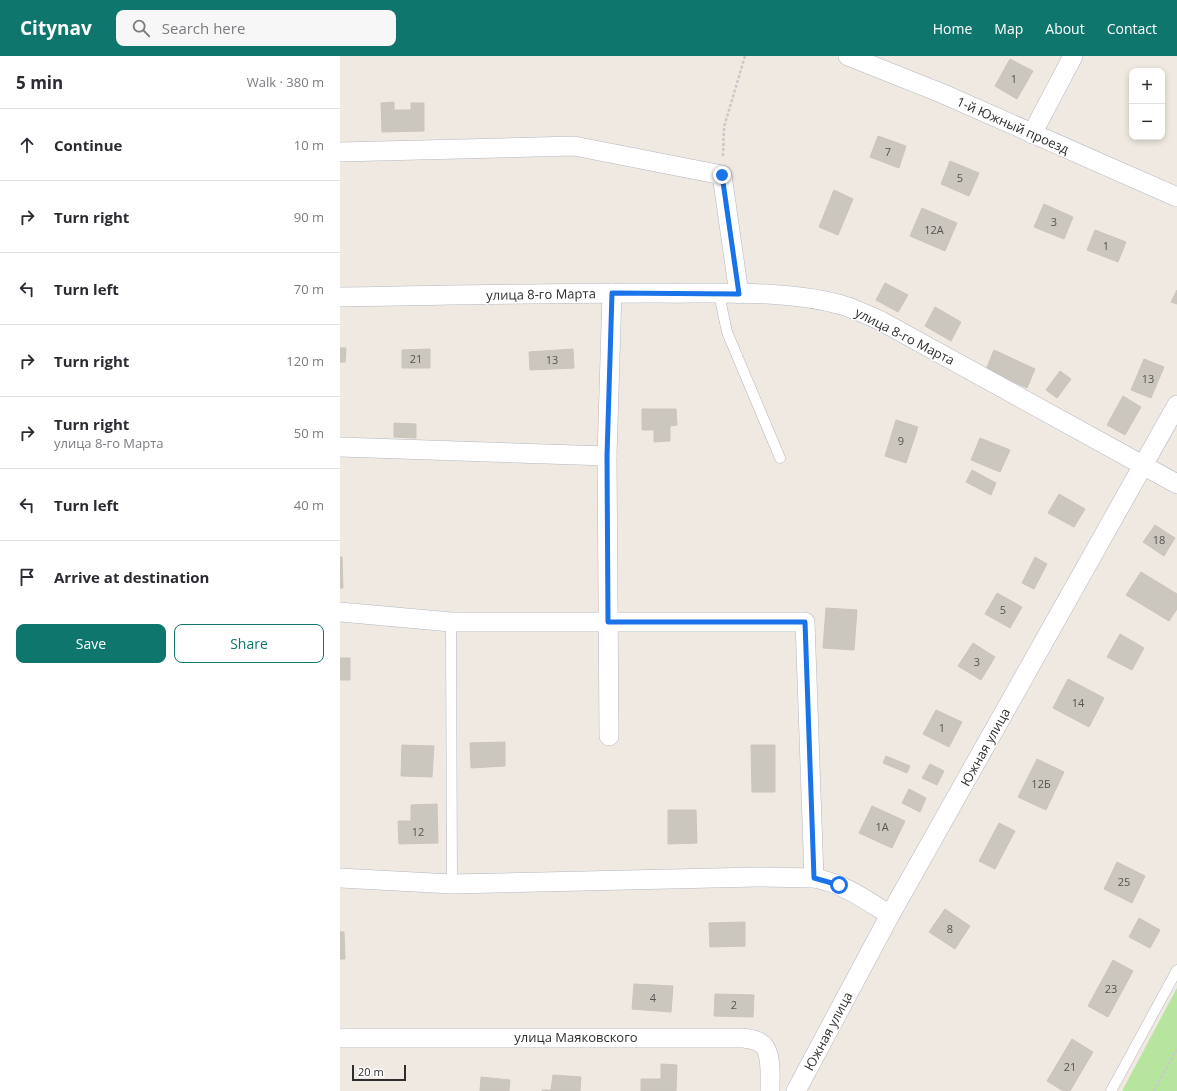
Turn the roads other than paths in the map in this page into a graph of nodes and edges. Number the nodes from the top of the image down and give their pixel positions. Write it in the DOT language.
graph roads {
  1 [pos="848,56"];
  2 [pos="1073,56"];
  3 [pos="1032,134"];
  4 [pos="340,152"];
  5 [pos="1177,196"];
  6 [pos="612,293"];
  7 [pos="719,294"];
  8 [pos="739,294"];
  9 [pos="340,296"];
  10 [pos="1177,405"];
  11 [pos="340,447"];
  12 [pos="607,456"];
  13 [pos="780,458"];
  14 [pos="1144,466"];
  15 [pos="1177,484"];
  16 [pos="340,612"];
  17 [pos="451,622"];
  18 [pos="608,622"];
  19 [pos="609,736"];
  20 [pos="340,878"];
  21 [pos="814,878"];
  22 [pos="452,884"];
  23 [pos="890,915"];
  24 [pos="1177,970"];
  25 [pos="340,1038"];
  26 [pos="770,1091"];
  27 [pos="796,1091"];
  28 [pos="1111,1091"];
  1 -- 3 [label="street, 1-й Южный проезд"];
  2 -- 3 [label="street"];
  3 -- 5 [label="street, 1-й Южный проезд"];
  4 -- 8 [label="street"];
  6 -- 7 [label="street, улица 8-го Марта"];
  6 -- 9 [label="street, улица 8-го Марта"];
  6 -- 12 [label="street"];
  7 -- 8 [label="street, улица 8-го Марта"];
  7 -- 13 [label="lane"];
  8 -- 14 [label="street, улица 8-го Марта"];
  10 -- 14 [label="street, Южная улица"];
  11 -- 12 [label="street"];
  12 -- 18 [label="street"];
  14 -- 15 [label="street, улица 8-го Марта"];
  14 -- 23 [label="street, Южная улица"];
  16 -- 17 [label="street"];
  17 -- 18 [label="street"];
  17 -- 22 [label="lane"];
  18 -- 19 [label="street"];
  18 -- 21 [label="street"];
  20 -- 22 [label="street"];
  21 -- 22 [label="street"];
  21 -- 23 [label="street"];
  23 -- 27 [label="street, Южная улица"];
  24 -- 28 [label="lane"];
  25 -- 26 [label="street, улица Маяковского"];
}
